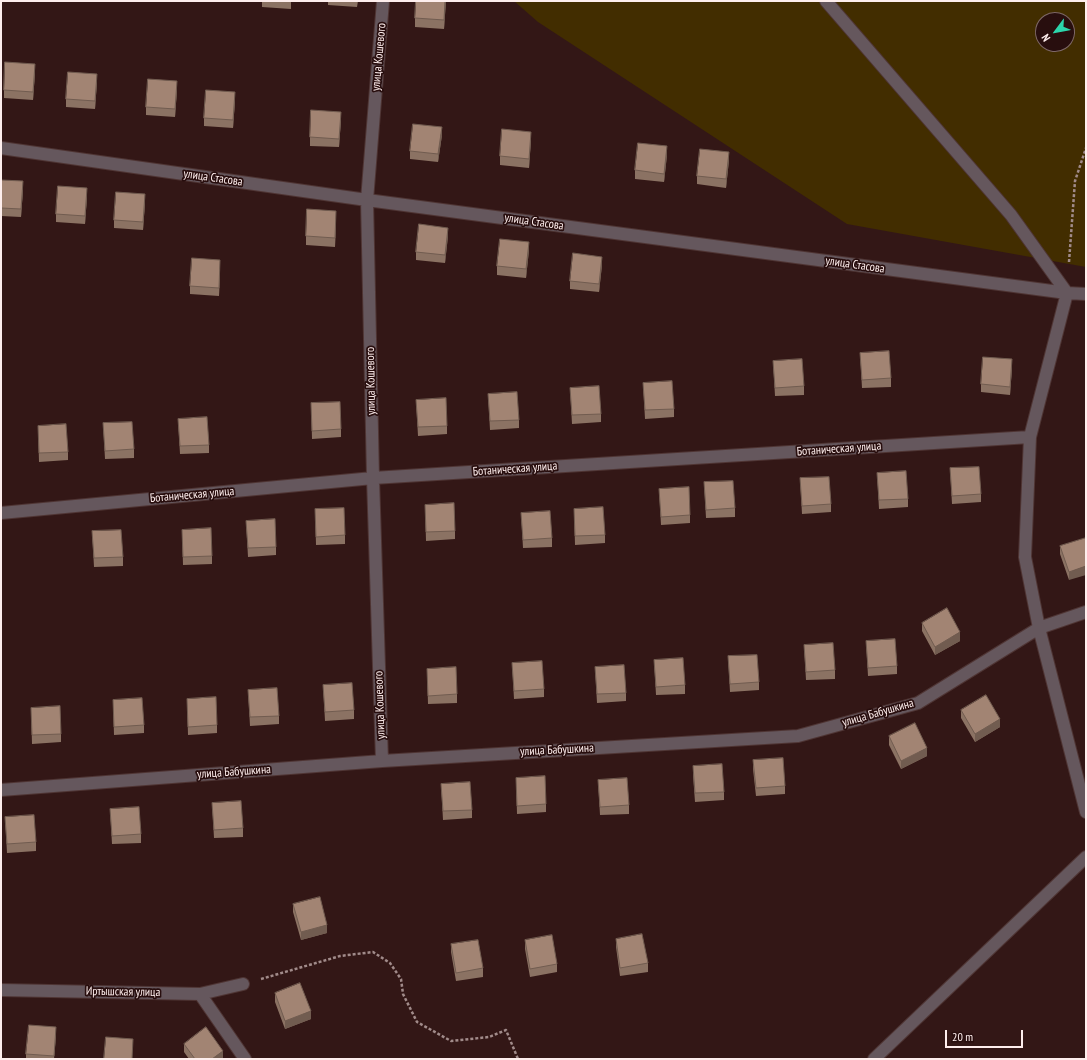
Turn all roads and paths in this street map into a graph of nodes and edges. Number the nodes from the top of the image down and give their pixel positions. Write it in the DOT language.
graph roads {
  1 [pos="383,1"];
  2 [pos="826,1"];
  3 [pos="1,148"];
  4 [pos="1086,148"];
  5 [pos="367,200"];
  6 [pos="1067,293"];
  7 [pos="1086,294"];
  8 [pos="1030,437"];
  9 [pos="373,478"];
  10 [pos="1,513"];
  11 [pos="1086,612"];
  12 [pos="1039,628"];
  13 [pos="382,761"];
  14 [pos="1,790"];
  15 [pos="1086,812"];
  16 [pos="1086,857"];
  17 [pos="243,984"];
  18 [pos="1,990"];
  19 [pos="200,994"];
  20 [pos="245,1059"];
  21 [pos="518,1059"];
  22 [pos="874,1059"];
  1 -- 5 [label="street, улица Кошевого"];
  2 -- 6 [label="street"];
  3 -- 5 [label="street, улица Стасова"];
  4 -- 6 [label="path"];
  5 -- 6 [label="street, улица Стасова"];
  5 -- 9 [label="street, улица Кошевого"];
  6 -- 7 [label="street, улица Стасова"];
  6 -- 8 [label="street"];
  8 -- 9 [label="street, Ботаническая улица"];
  8 -- 12 [label="street"];
  9 -- 10 [label="street, Ботаническая улица"];
  9 -- 13 [label="street, улица Кошевого"];
  11 -- 12 [label="street, улица Бабушкина"];
  12 -- 13 [label="street, улица Бабушкина"];
  12 -- 15 [label="street"];
  13 -- 14 [label="street, улица Бабушкина"];
  16 -- 22 [label="street"];
  17 -- 19 [label="street, Иртышская улица"];
  17 -- 21 [label="path"];
  18 -- 19 [label="street, Иртышская улица"];
  19 -- 20 [label="street"];
}
